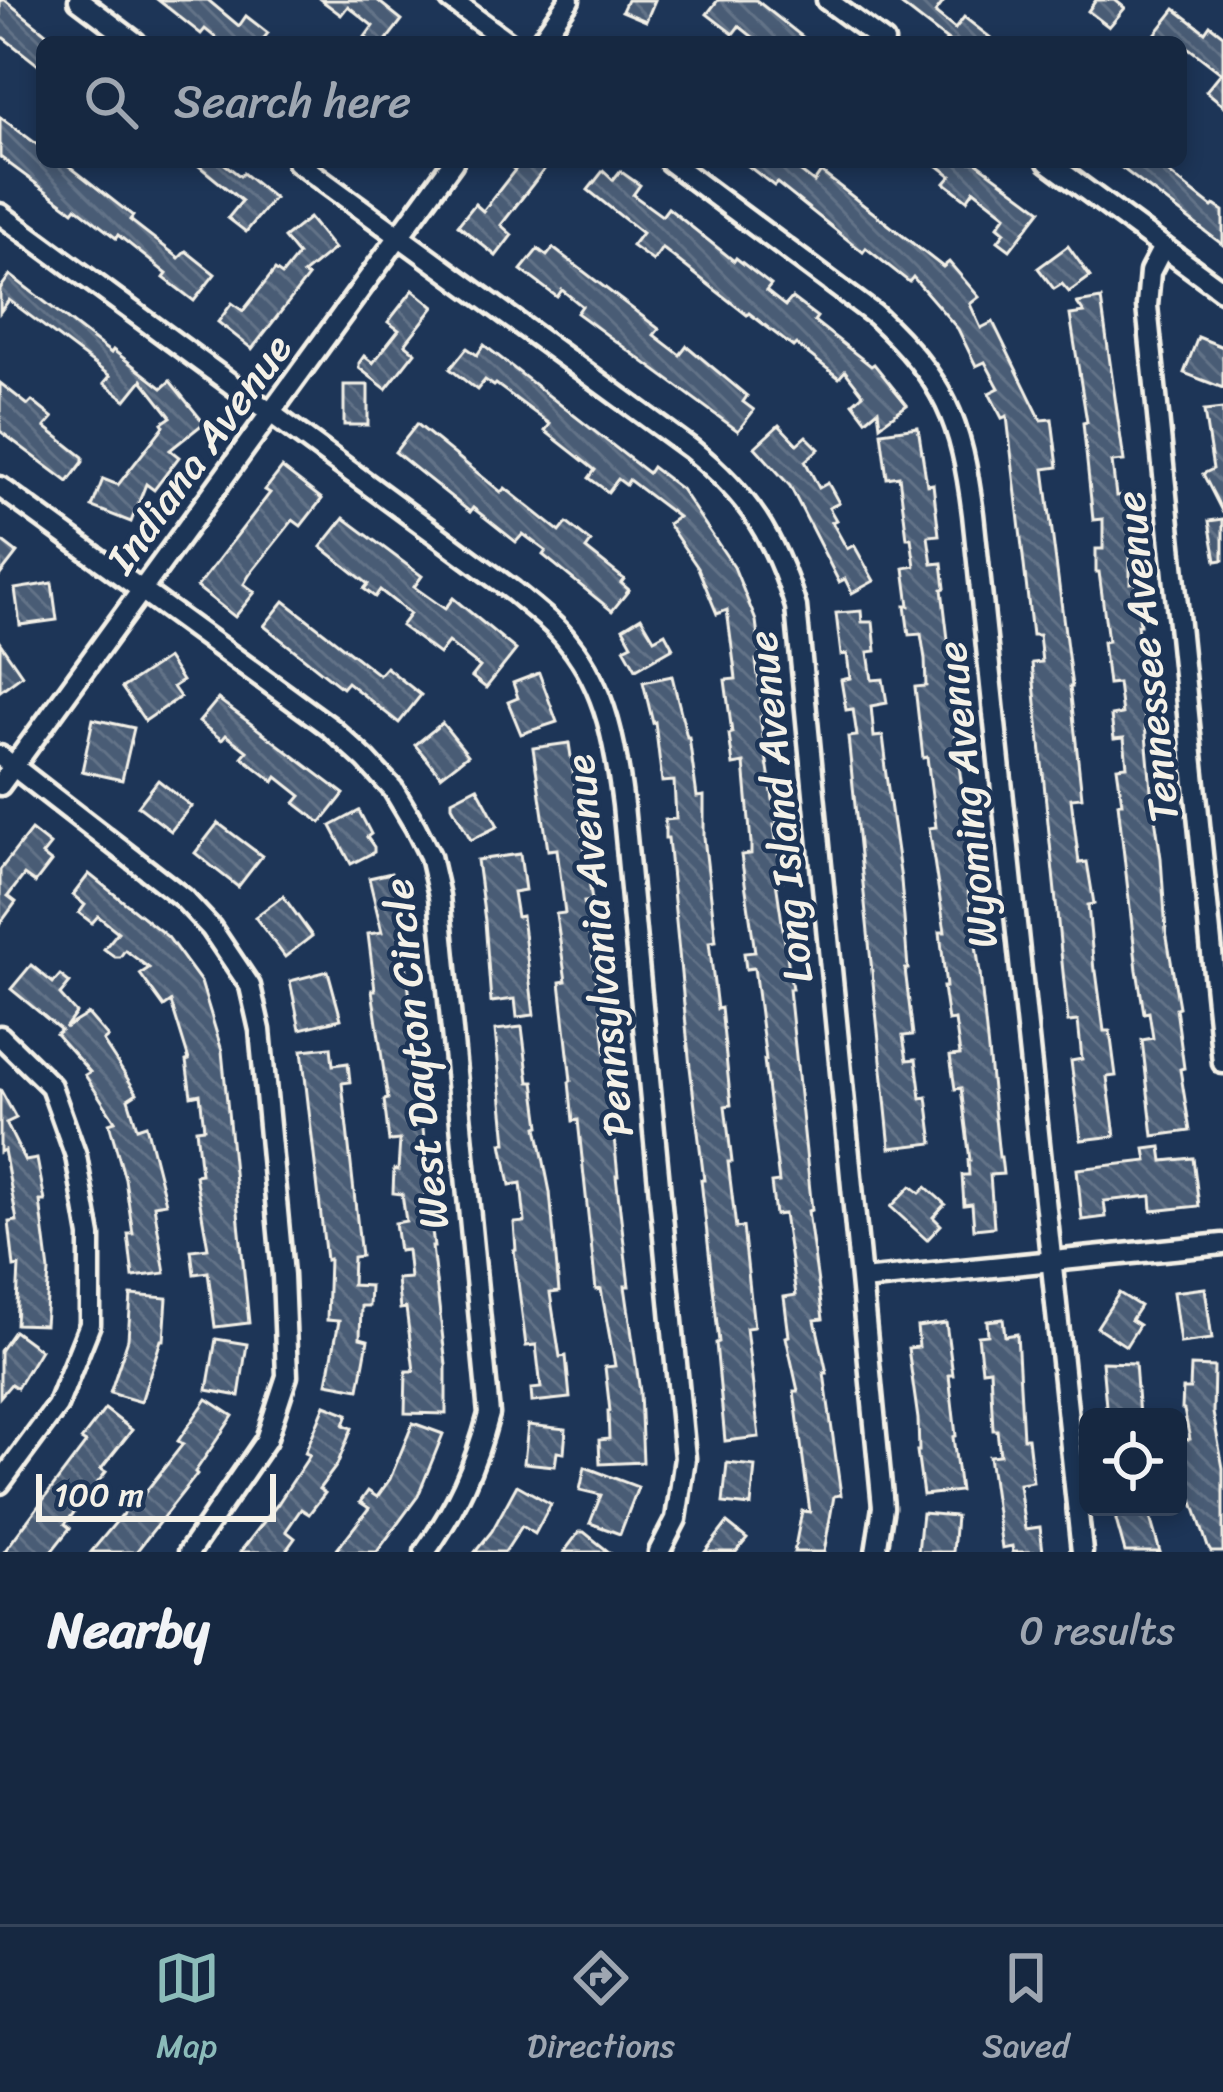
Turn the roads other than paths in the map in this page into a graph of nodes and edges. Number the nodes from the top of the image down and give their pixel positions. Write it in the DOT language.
graph roads {
  1 [pos="79,0"];
  2 [pos="452,0"];
  3 [pos="569,0"];
  4 [pos="826,0"];
  5 [pos="127,36"];
  6 [pos="500,36"];
  7 [pos="544,36"];
  8 [pos="876,36"];
  9 [pos="305,168"];
  10 [pos="449,168"];
  11 [pos="678,168"];
  12 [pos="1056,168"];
  13 [pos="0,214"];
  14 [pos="398,237"];
  15 [pos="1163,247"];
  16 [pos="1223,290"];
  17 [pos="270,414"];
  18 [pos="0,487"];
  19 [pos="142,591"];
  20 [pos="7,761"];
  21 [pos="0,785"];
  22 [pos="0,1036"];
  23 [pos="1223,1063"];
  24 [pos="1223,1244"];
  25 [pos="1050,1262"];
  26 [pos="862,1280"];
  27 [pos="0,1483"];
  28 [pos="189,1552"];
  29 [pos="425,1552"];
  30 [pos="659,1552"];
  31 [pos="876,1552"];
  32 [pos="1082,1552"];
  1 -- 5 [label="street"];
  2 -- 6 [label="street"];
  3 -- 7 [label="street"];
  4 -- 8 [label="street"];
  9 -- 14 [label="street, Long Island Avenue"];
  10 -- 14 [label="street, Indiana Avenue"];
  11 -- 25 [label="street, Wyoming Avenue"];
  12 -- 15 [label="street"];
  13 -- 17 [label="street, Pennsylvania Avenue"];
  14 -- 17 [label="street, Indiana Avenue"];
  14 -- 26 [label="street, Long Island Avenue"];
  15 -- 16 [label="street"];
  15 -- 23 [label="street, Tennessee Avenue"];
  17 -- 19 [label="street, Indiana Avenue"];
  17 -- 30 [label="street, Pennsylvania Avenue"];
  18 -- 19 [label="street, West Dayton Circle"];
  19 -- 20 [label="street, Indiana Avenue"];
  19 -- 29 [label="street, West Dayton Circle"];
  20 -- 21 [label="street, Indiana Avenue"];
  20 -- 28 [label="street"];
  22 -- 27 [label="street"];
  24 -- 25 [label="street"];
  25 -- 26 [label="street"];
  25 -- 32 [label="street, Wyoming Avenue"];
  26 -- 31 [label="street, Long Island Avenue"];
}
